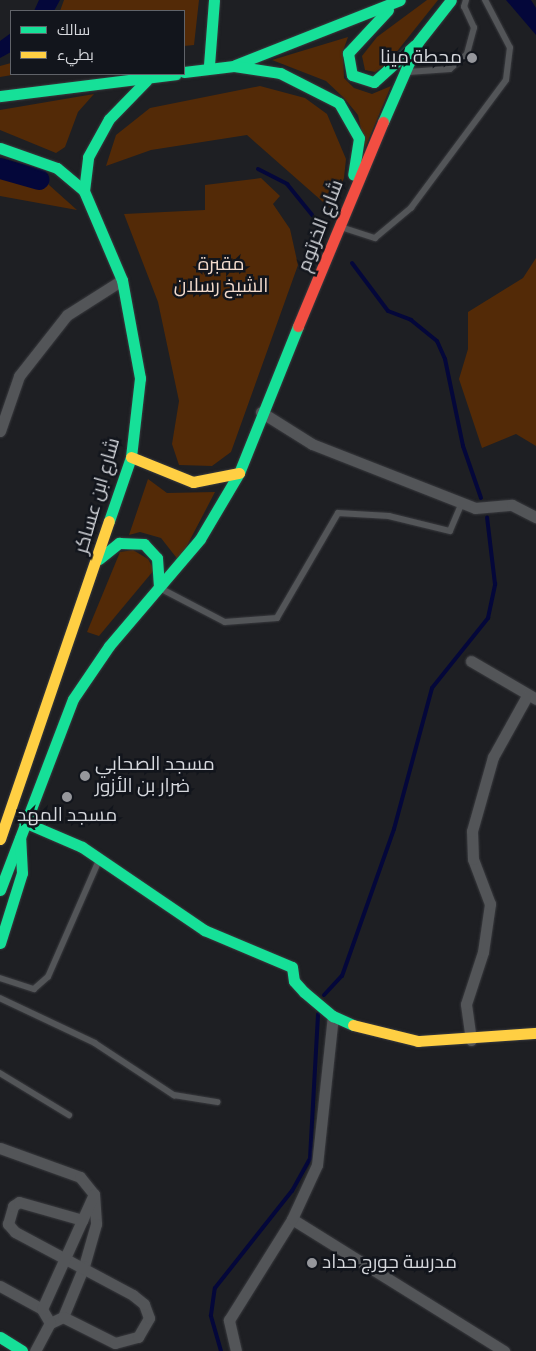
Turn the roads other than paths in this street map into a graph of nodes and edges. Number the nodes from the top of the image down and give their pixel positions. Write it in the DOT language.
graph roads {
  1 [pos="214,0"];
  2 [pos="451,0"];
  3 [pos="466,0"];
  4 [pos="485,0"];
  5 [pos="398,1"];
  6 [pos="418,42"];
  7 [pos="209,65"];
  8 [pos="234,66"];
  9 [pos="185,72"];
  10 [pos="408,72"];
  11 [pos="172,75"];
  12 [pos="146,81"];
  13 [pos="0,96"];
  14 [pos="0,148"];
  15 [pos="84,191"];
  16 [pos="349,199"];
  17 [pos="340,227"];
  18 [pos="122,280"];
  19 [pos="261,412"];
  20 [pos="2,416"];
  21 [pos="0,431"];
  22 [pos="131,457"];
  23 [pos="239,473"];
  24 [pos="462,503"];
  25 [pos="536,517"];
  26 [pos="99,559"];
  27 [pos="159,587"];
  28 [pos="471,661"];
  29 [pos="532,698"];
  30 [pos="24,822"];
  31 [pos="19,836"];
  32 [pos="0,839"];
  33 [pos="100,858"];
  34 [pos="0,890"];
  35 [pos="0,943"];
  36 [pos="0,978"];
  37 [pos="0,998"];
  38 [pos="333,1016"];
  39 [pos="536,1033"];
  40 [pos="471,1040"];
  41 [pos="0,1073"];
  42 [pos="217,1102"];
  43 [pos="69,1116"];
  44 [pos="0,1148"];
  45 [pos="94,1194"];
  46 [pos="292,1219"];
  47 [pos="82,1220"];
  48 [pos="66,1258"];
  49 [pos="84,1266"];
  50 [pos="0,1286"];
  51 [pos="42,1309"];
  52 [pos="63,1317"];
  53 [pos="50,1323"];
  54 [pos="0,1337"];
  55 [pos="22,1351"];
  56 [pos="35,1351"];
  57 [pos="236,1351"];
  58 [pos="504,1351"];
  1 -- 7 [label="main road"];
  2 -- 6 [label="main road, شارع الخرتوم"];
  3 -- 10 [label="lane"];
  4 -- 17 [label="lane"];
  5 -- 6 [label="main road"];
  5 -- 8 [label="main road"];
  6 -- 10 [label="main road, شارع الخرتوم"];
  7 -- 8 [label="main road"];
  7 -- 9 [label="main road"];
  8 -- 16 [label="main road"];
  10 -- 16 [label="main road, شارع الخرتوم"];
  11 -- 12 [label="main road"];
  12 -- 13 [label="main road"];
  12 -- 15 [label="main road"];
  14 -- 15 [label="main road, شارع ابن عساكر"];
  15 -- 18 [label="main road, شارع ابن عساكر"];
  16 -- 17 [label="main road, شارع الخرتوم"];
  17 -- 19 [label="main road, شارع الخرتوم"];
  18 -- 20 [label="street"];
  18 -- 22 [label="main road, شارع ابن عساكر"];
  19 -- 23 [label="main road, شارع الخرتوم"];
  19 -- 24 [label="street"];
  20 -- 21 [label="street"];
  22 -- 23 [label="main road"];
  22 -- 26 [label="main road, شارع ابن عساكر"];
  23 -- 27 [label="main road"];
  24 -- 25 [label="street"];
  24 -- 27 [label="lane"];
  26 -- 27 [label="main road"];
  26 -- 32 [label="main road, شارع ابن عساكر"];
  27 -- 30 [label="main road"];
  28 -- 29 [label="street"];
  29 -- 40 [label="street"];
  30 -- 31 [label="main road"];
  30 -- 33 [label="main road"];
  31 -- 34 [label="main road"];
  31 -- 35 [label="main road"];
  33 -- 36 [label="lane"];
  33 -- 38 [label="main road"];
  37 -- 42 [label="lane"];
  38 -- 40 [label="main road"];
  38 -- 46 [label="street"];
  39 -- 40 [label="main road"];
  41 -- 43 [label="lane"];
  44 -- 45 [label="street"];
  45 -- 47 [label="street"];
  45 -- 49 [label="street"];
  46 -- 57 [label="street"];
  46 -- 58 [label="street"];
  47 -- 48 [label="street"];
  47 -- 48 [label="street"];
  48 -- 49 [label="street"];
  48 -- 51 [label="street"];
  49 -- 52 [label="street"];
  49 -- 52 [label="street"];
  50 -- 51 [label="street"];
  51 -- 53 [label="street"];
  52 -- 53 [label="street"];
  53 -- 56 [label="street"];
  54 -- 55 [label="main road"];
}
